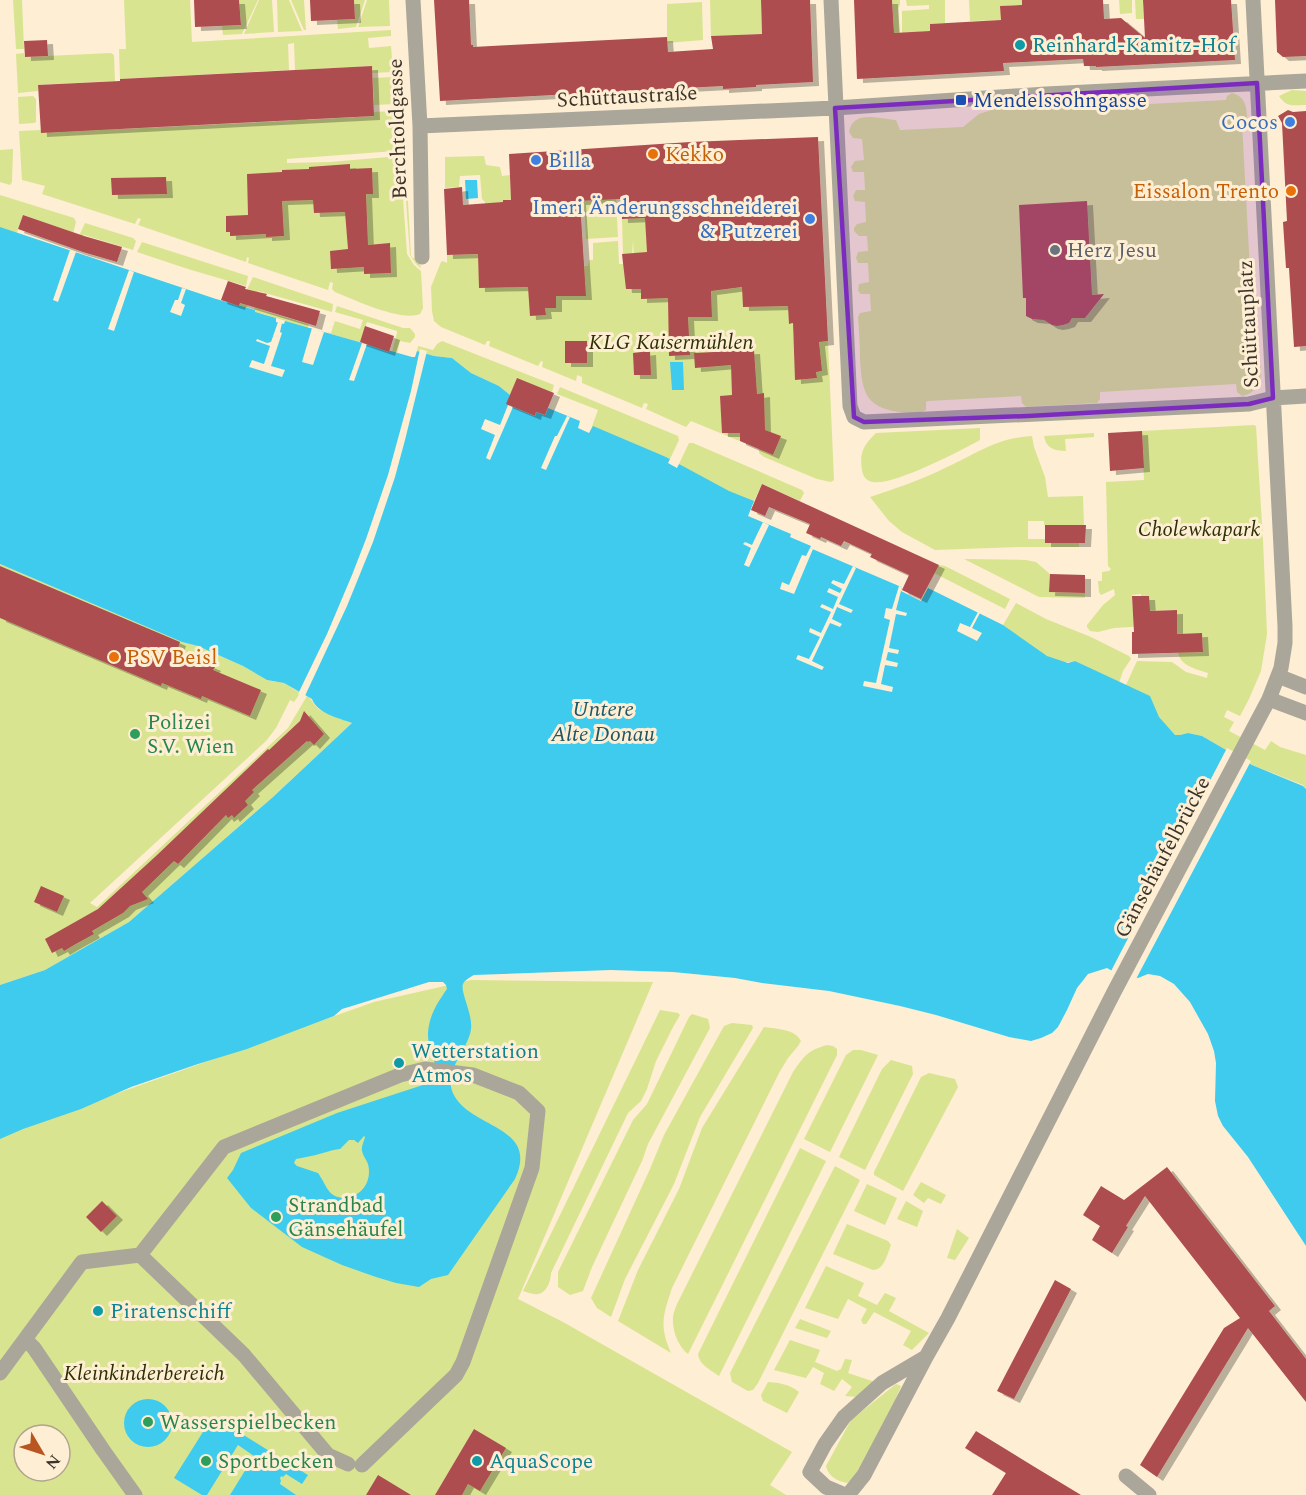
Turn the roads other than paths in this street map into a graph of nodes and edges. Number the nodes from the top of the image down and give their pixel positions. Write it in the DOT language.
graph roads {
  1 [pos="413,0"];
  2 [pos="831,0"];
  3 [pos="1253,0"];
  4 [pos="1306,81"];
  5 [pos="1257,83"];
  6 [pos="835,108"];
  7 [pos="420,126"];
  8 [pos="422,257"];
  9 [pos="1306,396"];
  10 [pos="1273,398"];
  11 [pos="1278,676"];
  12 [pos="1306,687"];
  13 [pos="1269,699"];
  14 [pos="1306,713"];
  15 [pos="140,1255"];
  16 [pos="25,1339"];
  17 [pos="926,1357"];
  18 [pos="0,1373"];
  19 [pos="1126,1476"];
  20 [pos="135,1495"];
  21 [pos="846,1495"];
  22 [pos="1149,1495"];
  1 -- 7 [label="street, Berchtoldgasse"];
  2 -- 6 [label="street"];
  3 -- 5 [label="street, Schüttauplatz"];
  4 -- 5 [label="street"];
  5 -- 6 [label="street"];
  5 -- 10 [label="street, Schüttauplatz"];
  6 -- 7 [label="street, Schüttaustraße"];
  6 -- 10 [label="street, Schüttauplatz"];
  7 -- 8 [label="street, Berchtoldgasse"];
  9 -- 10 [label="street"];
  10 -- 11 [label="street, Gänsehäufelbrücke"];
  11 -- 12 [label="street"];
  11 -- 13 [label="street, Gänsehäufelbrücke"];
  13 -- 14 [label="street"];
  13 -- 17 [label="street, Gänsehäufelbrücke"];
  15 -- 15 [label="street"];
  15 -- 16 [label="street"];
  16 -- 18 [label="street"];
  16 -- 20 [label="street"];
  17 -- 21 [label="street, Gänsehäufelbrücke"];
  17 -- 21 [label="street"];
  19 -- 22 [label="street"];
}
